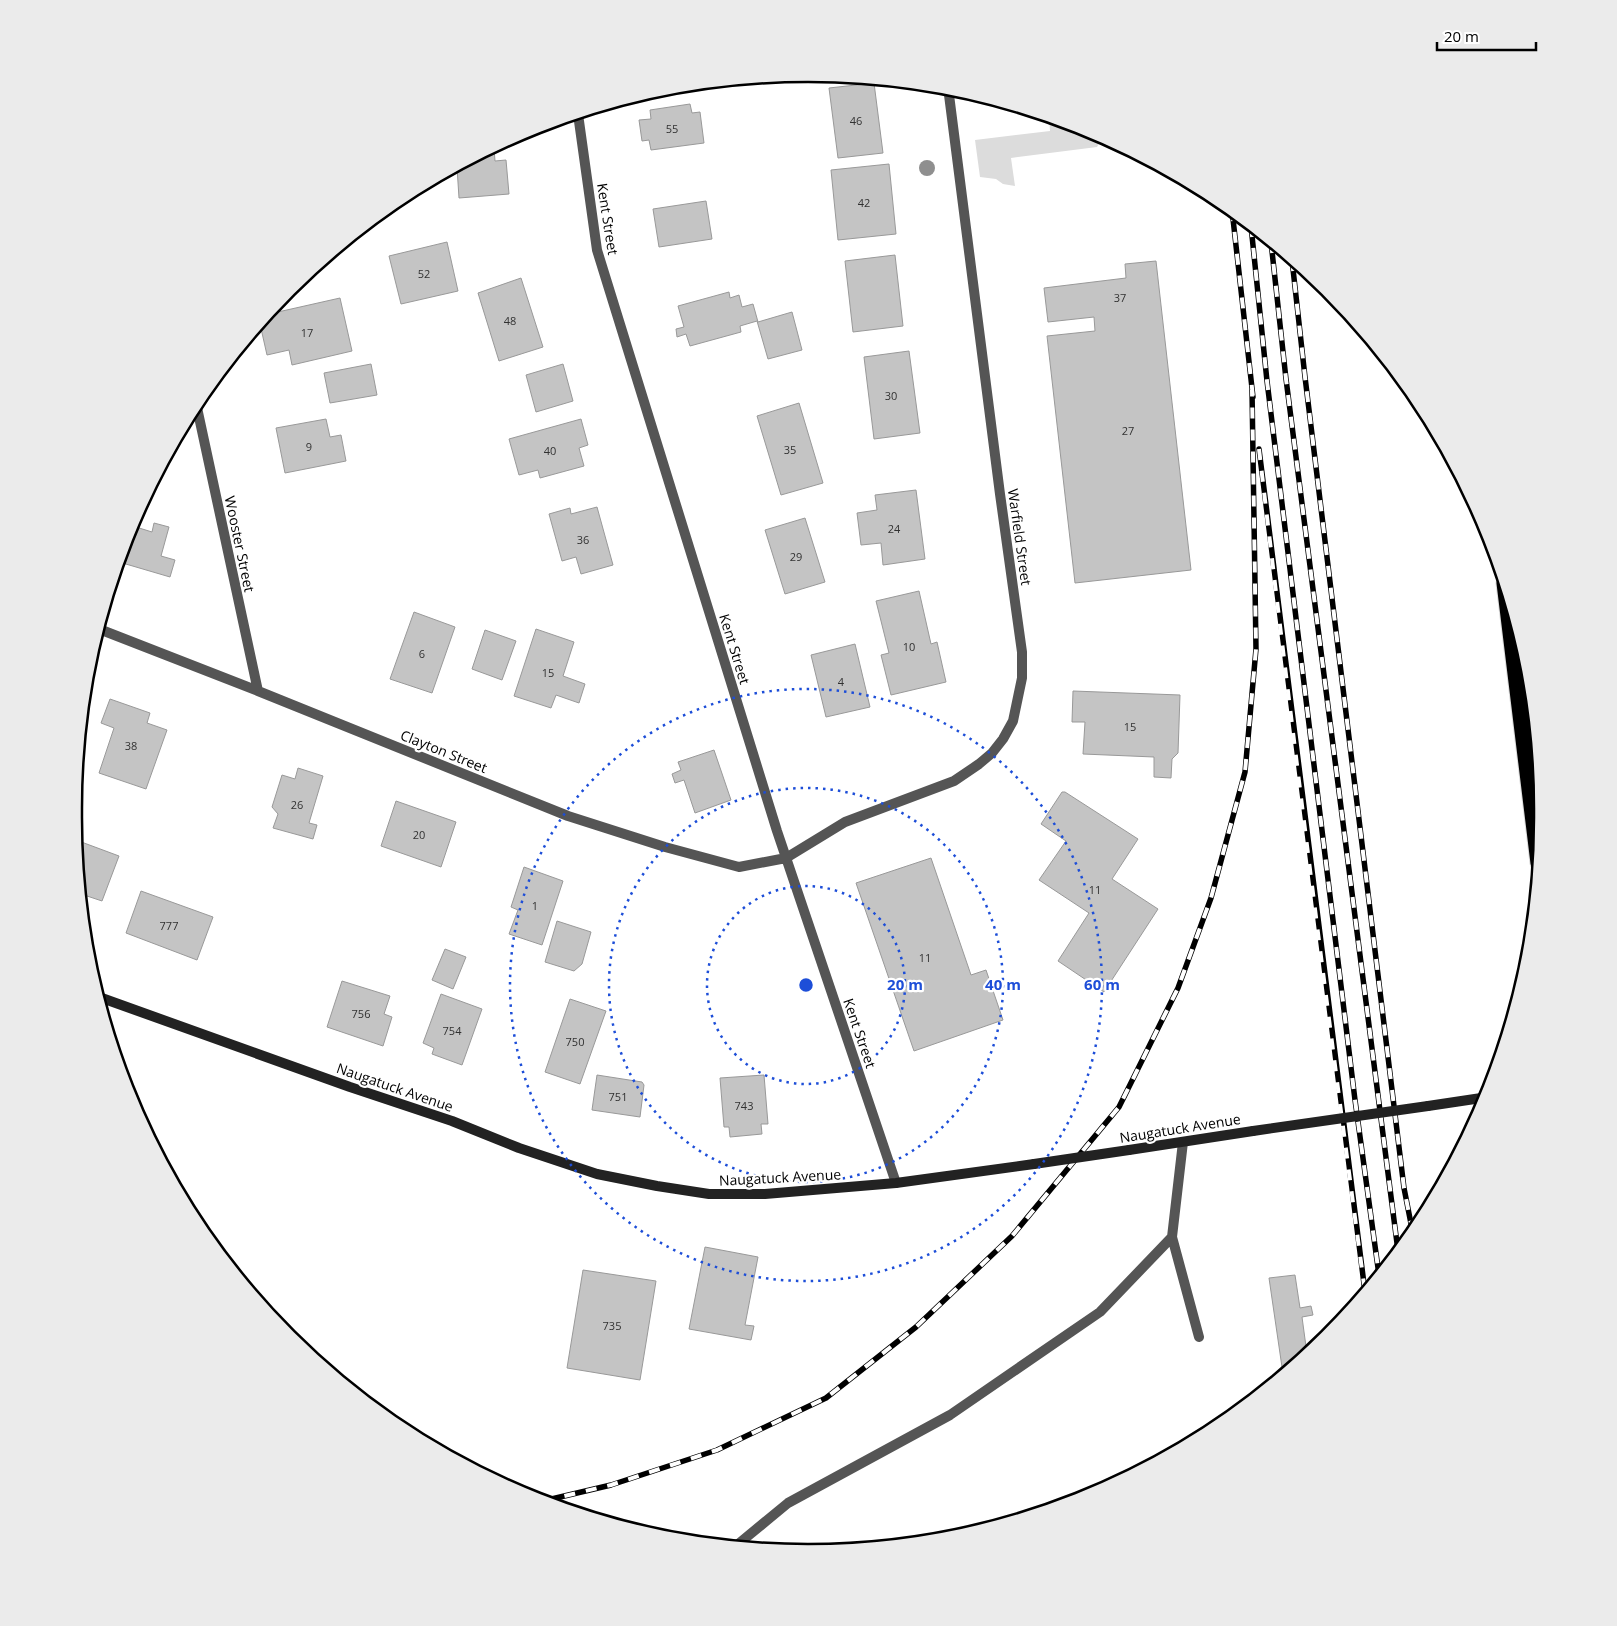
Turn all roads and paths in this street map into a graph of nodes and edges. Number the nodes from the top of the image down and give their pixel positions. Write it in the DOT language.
graph roads {
  1 [pos="949,96"];
  2 [pos="579,120"];
  3 [pos="199,415"];
  4 [pos="1508,613"];
  5 [pos="105,631"];
  6 [pos="258,691"];
  7 [pos="1534,827"];
  8 [pos="786,858"];
  9 [pos="106,999"];
  10 [pos="1477,1099"];
  11 [pos="1183,1142"];
  12 [pos="896,1183"];
  13 [pos="1172,1237"];
  14 [pos="1199,1337"];
  15 [pos="743,1540"];
  1 -- 8 [label="street, Warfield Street"];
  2 -- 8 [label="street, Kent Street"];
  3 -- 6 [label="street, Wooster Street"];
  4 -- 7 [label="highway"];
  5 -- 6 [label="street, Clayton Street"];
  6 -- 8 [label="street, Clayton Street"];
  8 -- 12 [label="street, Kent Street"];
  9 -- 12 [label="main road, Naugatuck Avenue"];
  10 -- 11 [label="main road, Naugatuck Avenue, bridge"];
  11 -- 12 [label="main road, Naugatuck Avenue, bridge"];
  11 -- 13 [label="street"];
  13 -- 14 [label="street"];
  13 -- 15 [label="street"];
}
